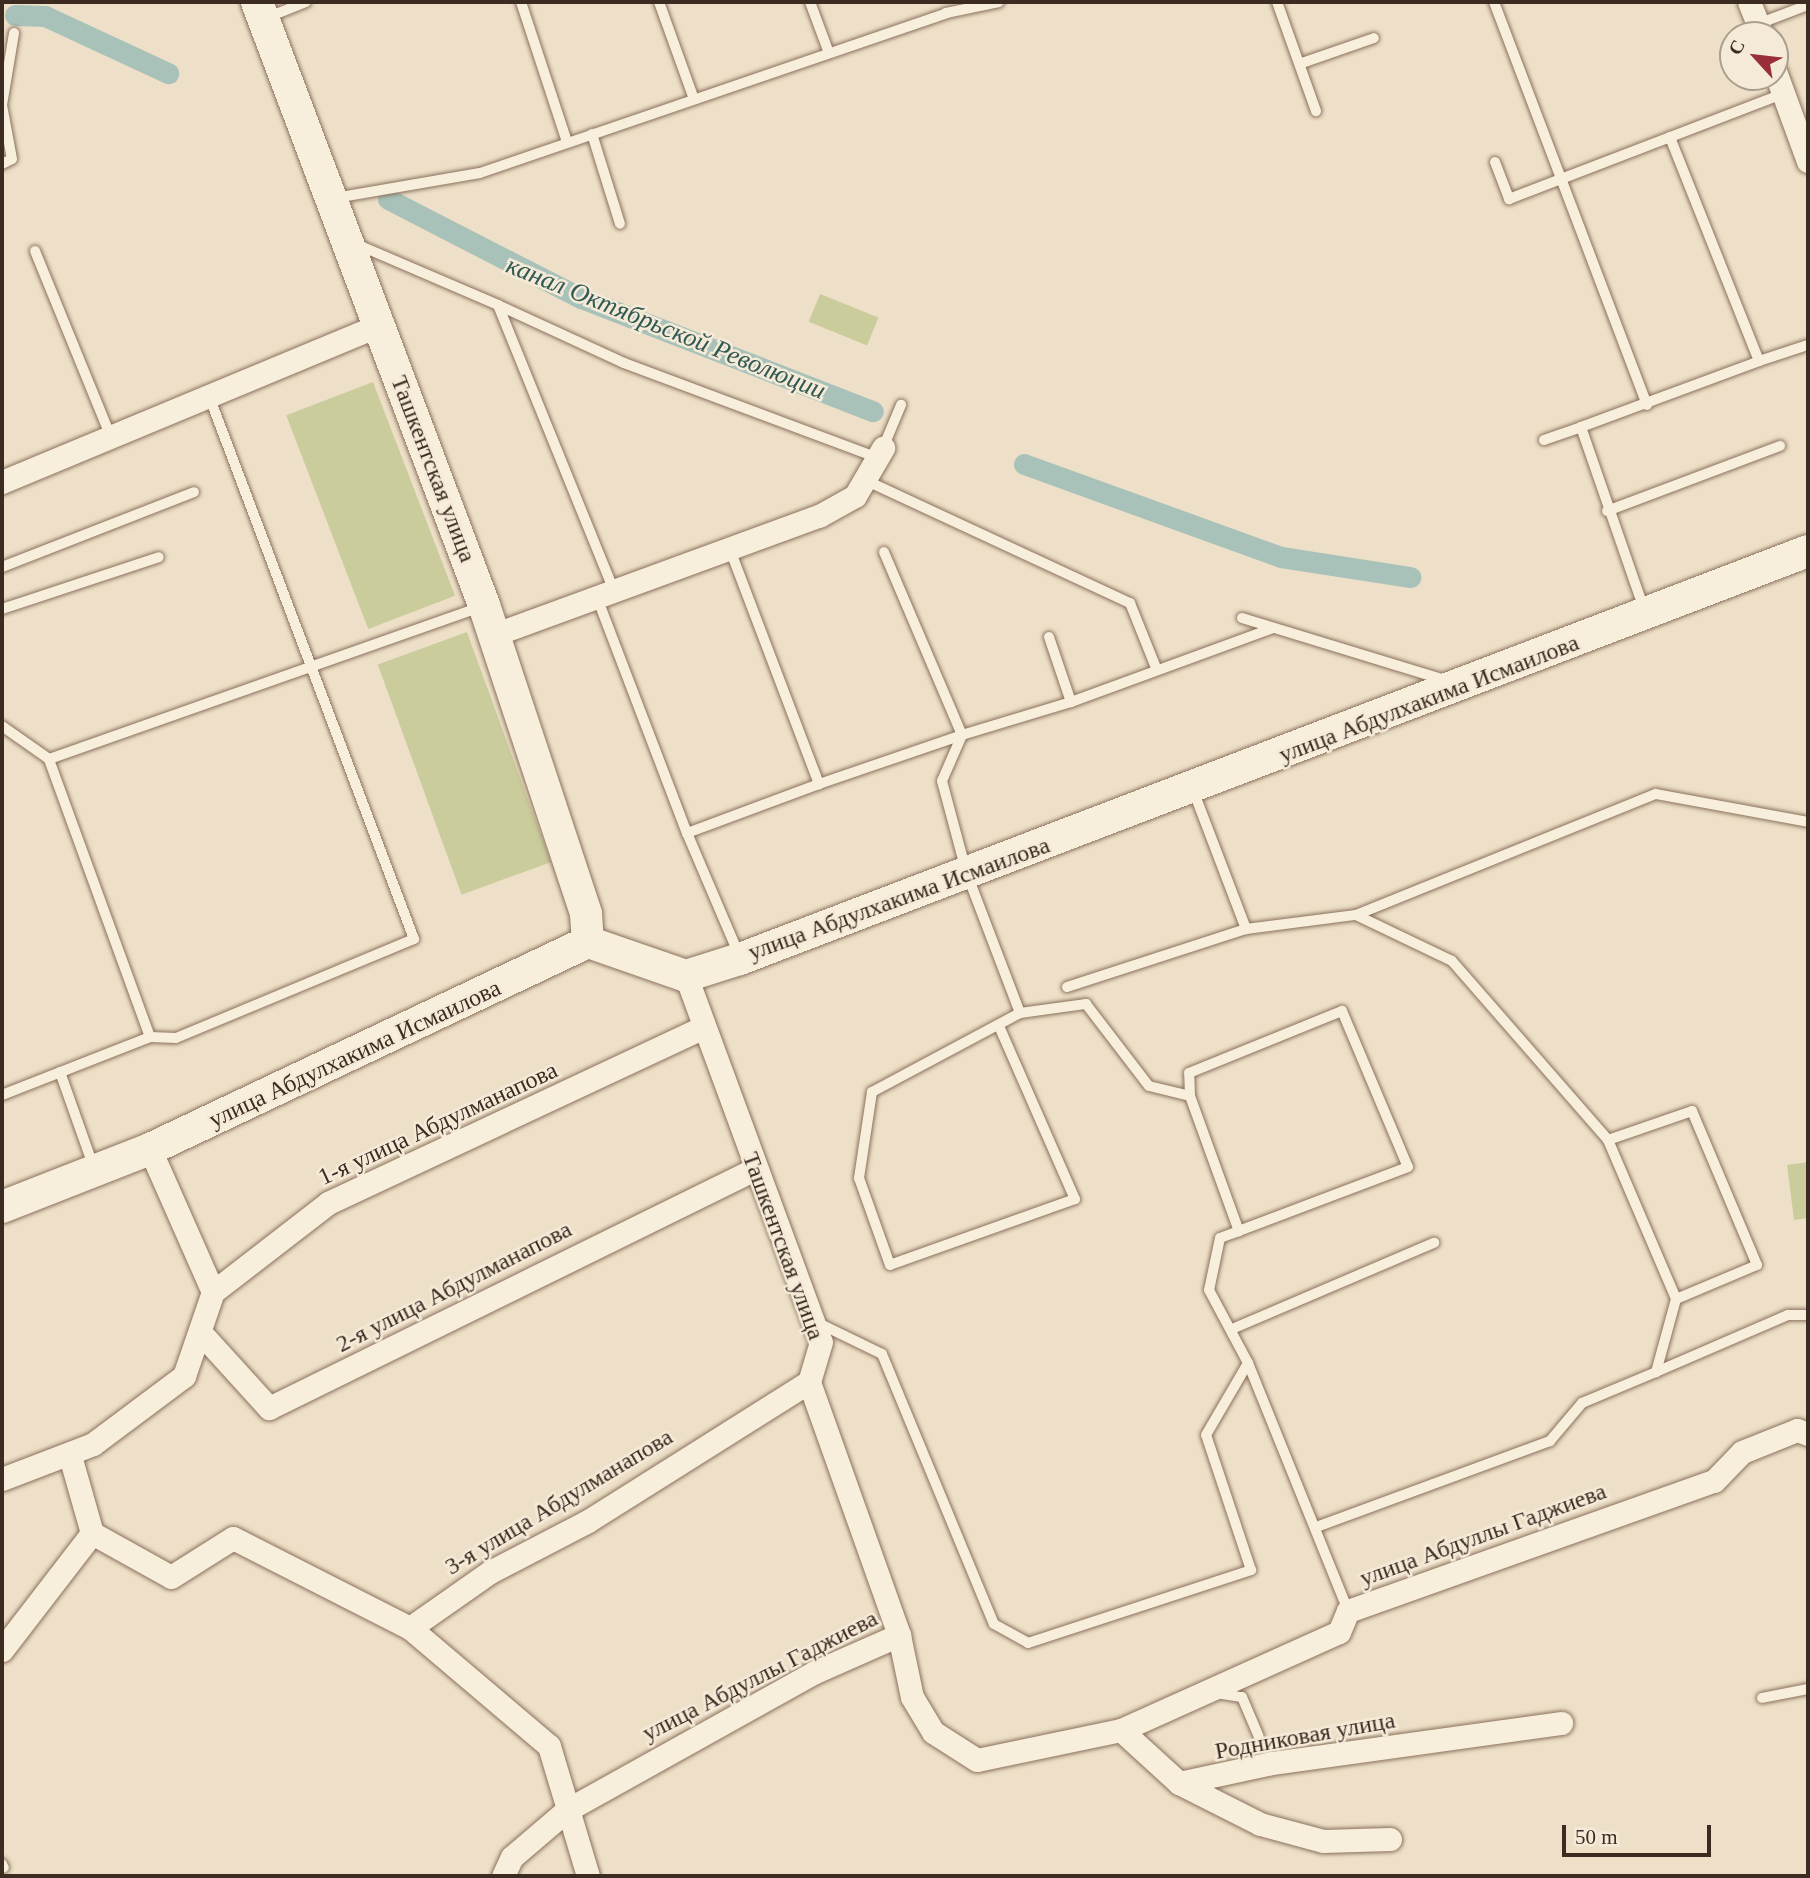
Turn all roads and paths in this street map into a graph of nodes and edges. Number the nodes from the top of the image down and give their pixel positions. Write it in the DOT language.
graph roads {
  1 [pos="306,2"];
  2 [pos="521,2"];
  3 [pos="659,2"];
  4 [pos="810,2"];
  5 [pos="942,2"];
  6 [pos="999,2"];
  7 [pos="1277,2"];
  8 [pos="1494,2"];
  9 [pos="1749,2"];
  10 [pos="1808,5"];
  11 [pos="260,10"];
  12 [pos="946,13"];
  13 [pos="1756,21"];
  14 [pos="1777,21"];
  15 [pos="14,33"];
  16 [pos="1374,37"];
  17 [pos="829,53"];
  18 [pos="1302,63"];
  19 [pos="694,99"];
  20 [pos="1794,106"];
  21 [pos="1316,111"];
  22 [pos="592,134"];
  23 [pos="1670,137"];
  24 [pos="567,142"];
  25 [pos="1808,161"];
  26 [pos="1495,162"];
  27 [pos="2,164"];
  28 [pos="1565,178"];
  29 [pos="331,198"];
  30 [pos="620,224"];
  31 [pos="347,240"];
  32 [pos="35,251"];
  33 [pos="498,305"];
  34 [pos="379,325"];
  35 [pos="1808,345"];
  36 [pos="1759,361"];
  37 [pos="209,396"];
  38 [pos="901,405"];
  39 [pos="1647,405"];
  40 [pos="1581,427"];
  41 [pos="111,437"];
  42 [pos="1544,440"];
  43 [pos="1780,446"];
  44 [pos="880,453"];
  45 [pos="867,481"];
  46 [pos="2,482"];
  47 [pos="194,492"];
  48 [pos="1607,511"];
  49 [pos="727,545"];
  50 [pos="1808,551"];
  51 [pos="884,552"];
  52 [pos="159,557"];
  53 [pos="2,567"];
  54 [pos="604,592"];
  55 [pos="2,609"];
  56 [pos="1646,614"];
  57 [pos="1242,618"];
  58 [pos="489,620"];
  59 [pos="1273,628"];
  60 [pos="1049,637"];
  61 [pos="311,666"];
  62 [pos="1157,670"];
  63 [pos="1464,685"];
  64 [pos="1070,702"];
  65 [pos="2,726"];
  66 [pos="962,735"];
  67 [pos="49,759"];
  68 [pos="819,784"];
  69 [pos="1193,790"];
  70 [pos="1808,821"];
  71 [pos="687,833"];
  72 [pos="967,874"];
  73 [pos="1356,915"];
  74 [pos="1246,929"];
  75 [pos="588,942"];
  76 [pos="740,959"];
  77 [pos="686,976"];
  78 [pos="1067,987"];
  79 [pos="1020,1013"];
  80 [pos="999,1026"];
  81 [pos="701,1028"];
  82 [pos="150,1037"];
  83 [pos="60,1072"];
  84 [pos="2,1095"];
  85 [pos="1191,1096"];
  86 [pos="1608,1140"];
  87 [pos="150,1149"];
  88 [pos="755,1169"];
  89 [pos="94,1171"];
  90 [pos="2,1208"];
  91 [pos="1239,1231"];
  92 [pos="1434,1242"];
  93 [pos="213,1292"];
  94 [pos="1676,1299"];
  95 [pos="1808,1315"];
  96 [pos="813,1321"];
  97 [pos="1232,1329"];
  98 [pos="200,1332"];
  99 [pos="1248,1363"];
  100 [pos="1656,1372"];
  101 [pos="809,1382"];
  102 [pos="1808,1434"];
  103 [pos="70,1456"];
  104 [pos="2,1479"];
  105 [pos="1316,1527"];
  106 [pos="92,1533"];
  107 [pos="1348,1611"];
  108 [pos="410,1628"];
  109 [pos="899,1635"];
  110 [pos="2,1650"];
  111 [pos="1808,1689"];
  112 [pos="1199,1691"];
  113 [pos="1762,1698"];
  114 [pos="1560,1723"];
  115 [pos="1121,1730"];
  116 [pos="1259,1737"];
  117 [pos="1179,1783"];
  118 [pos="567,1810"];
  119 [pos="1390,1839"];
  120 [pos="503,1876"];
  121 [pos="588,1876"];
  1 -- 11 [label="lane"];
  2 -- 24 [label="lane"];
  3 -- 19 [label="lane"];
  4 -- 17 [label="lane"];
  5 -- 12 [label="lane"];
  6 -- 12 [label="lane"];
  7 -- 18 [label="lane"];
  8 -- 28 [label="lane"];
  9 -- 13 [label="street"];
  10 -- 14 [label="lane"];
  11 -- 29 [label="main road, Ташкентская улица"];
  12 -- 17 [label="lane"];
  15 -- 27 [label="lane"];
  16 -- 18 [label="lane"];
  17 -- 19 [label="lane"];
  18 -- 21 [label="lane"];
  19 -- 22 [label="lane"];
  20 -- 23 [label="lane"];
  20 -- 25 [label="street"];
  22 -- 24 [label="lane"];
  22 -- 30 [label="lane"];
  23 -- 28 [label="lane"];
  23 -- 36 [label="lane"];
  24 -- 29 [label="lane"];
  26 -- 28 [label="lane"];
  28 -- 39 [label="lane"];
  29 -- 31 [label="main road, Ташкентская улица"];
  31 -- 33 [label="lane"];
  31 -- 34 [label="main road, Ташкентская улица"];
  32 -- 41 [label="lane"];
  33 -- 44 [label="lane"];
  33 -- 54 [label="lane"];
  34 -- 37 [label="street"];
  34 -- 58 [label="main road, Ташкентская улица"];
  35 -- 36 [label="lane"];
  36 -- 39 [label="lane"];
  37 -- 41 [label="street"];
  37 -- 61 [label="lane"];
  38 -- 44 [label="lane"];
  39 -- 40 [label="lane"];
  40 -- 42 [label="lane"];
  40 -- 48 [label="lane"];
  41 -- 46 [label="street"];
  43 -- 48 [label="lane"];
  44 -- 45 [label="street"];
  45 -- 49 [label="street"];
  45 -- 62 [label="lane"];
  47 -- 53 [label="lane"];
  48 -- 56 [label="lane"];
  49 -- 54 [label="street"];
  49 -- 68 [label="lane"];
  50 -- 56 [label="main road, улица Абдулхакима Исмаилова"];
  51 -- 66 [label="lane"];
  52 -- 55 [label="lane"];
  54 -- 58 [label="street"];
  54 -- 71 [label="lane"];
  56 -- 63 [label="main road, улица Абдулхакима Исмаилова"];
  57 -- 59 [label="lane"];
  58 -- 61 [label="lane"];
  58 -- 75 [label="main road, Ташкентская улица"];
  59 -- 62 [label="lane"];
  59 -- 63 [label="lane"];
  60 -- 64 [label="lane"];
  61 -- 67 [label="lane"];
  61 -- 82 [label="lane"];
  62 -- 64 [label="lane"];
  63 -- 69 [label="main road, улица Абдулхакима Исмаилова"];
  64 -- 66 [label="lane"];
  65 -- 67 [label="lane"];
  66 -- 68 [label="lane"];
  66 -- 72 [label="lane"];
  67 -- 82 [label="lane"];
  68 -- 71 [label="lane"];
  69 -- 72 [label="main road, улица Абдулхакима Исмаилова"];
  69 -- 74 [label="lane"];
  70 -- 73 [label="lane"];
  71 -- 76 [label="lane"];
  72 -- 76 [label="main road, улица Абдулхакима Исмаилова"];
  72 -- 79 [label="lane"];
  73 -- 74 [label="lane"];
  73 -- 86 [label="lane"];
  74 -- 78 [label="lane"];
  75 -- 77 [label="main road"];
  75 -- 87 [label="main road, улица Абдулхакима Исмаилова"];
  76 -- 77 [label="main road, улица Абдулхакима Исмаилова"];
  77 -- 81 [label="street, Ташкентская улица"];
  79 -- 80 [label="lane"];
  79 -- 85 [label="lane"];
  80 -- 80 [label="lane"];
  81 -- 88 [label="street, Ташкентская улица"];
  81 -- 93 [label="street, 1-я улица Абдулманапова"];
  82 -- 83 [label="lane"];
  83 -- 84 [label="lane"];
  83 -- 89 [label="lane"];
  85 -- 91 [label="lane"];
  85 -- 91 [label="lane"];
  86 -- 94 [label="lane"];
  86 -- 94 [label="lane"];
  87 -- 89 [label="main road, улица Абдулхакима Исмаилова"];
  87 -- 93 [label="street"];
  88 -- 96 [label="street, Ташкентская улица"];
  88 -- 98 [label="street, 2-я улица Абдулманапова"];
  89 -- 90 [label="main road, улица Абдулхакима Исмаилова"];
  91 -- 97 [label="lane"];
  92 -- 97 [label="lane"];
  93 -- 98 [label="street"];
  94 -- 100 [label="lane"];
  95 -- 100 [label="lane"];
  96 -- 99 [label="lane"];
  96 -- 101 [label="street, Ташкентская улица"];
  97 -- 99 [label="lane"];
  98 -- 103 [label="street"];
  99 -- 105 [label="lane"];
  100 -- 105 [label="lane"];
  101 -- 108 [label="street, 3-я улица Абдулманапова"];
  101 -- 109 [label="street"];
  102 -- 107 [label="street, улица Абдуллы Гаджиева"];
  103 -- 104 [label="street"];
  103 -- 106 [label="street"];
  105 -- 107 [label="lane"];
  106 -- 108 [label="street"];
  106 -- 110 [label="street"];
  107 -- 112 [label="street, улица Абдуллы Гаджиева"];
  108 -- 118 [label="street"];
  109 -- 115 [label="street, улица Абдуллы Гаджиева"];
  109 -- 118 [label="street, улица Абдуллы Гаджиева"];
  111 -- 113 [label="lane"];
  112 -- 115 [label="street, улица Абдуллы Гаджиева"];
  112 -- 116 [label="lane"];
  114 -- 117 [label="street, Родниковая улица"];
  115 -- 117 [label="street"];
  117 -- 119 [label="street"];
  118 -- 120 [label="street, улица Абдуллы Гаджиева"];
  118 -- 121 [label="street"];
}
